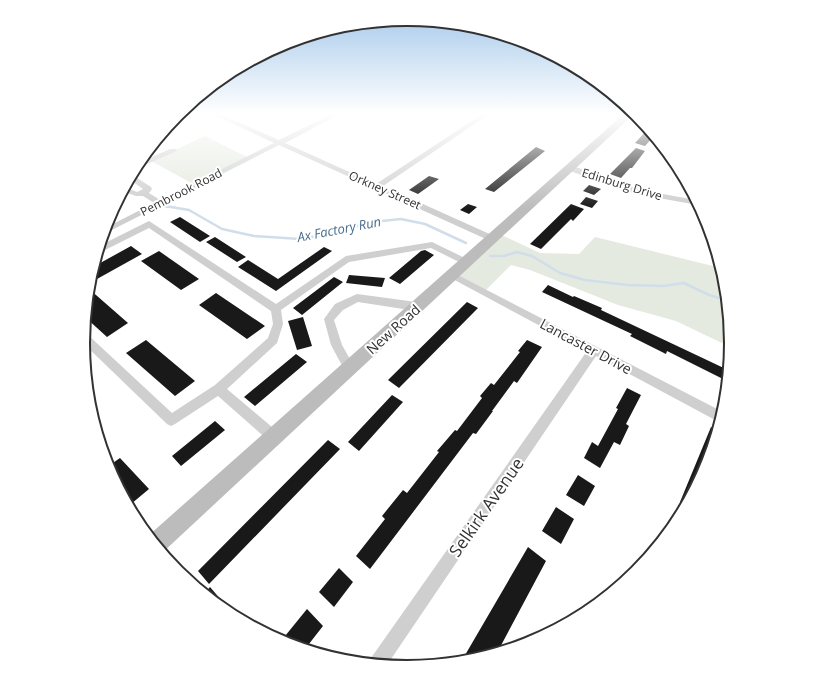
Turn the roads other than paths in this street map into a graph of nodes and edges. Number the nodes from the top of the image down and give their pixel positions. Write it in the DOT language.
graph roads {
  1 [pos="274,145"];
  2 [pos="287,145"];
  3 [pos="439,145"];
  4 [pos="595,145"];
  5 [pos="173,151"];
  6 [pos="146,163"];
  7 [pos="570,168"];
  8 [pos="135,180"];
  9 [pos="378,186"];
  10 [pos="128,191"];
  11 [pos="144,193"];
  12 [pos="690,202"];
  13 [pos="160,203"];
  14 [pos="112,228"];
  15 [pos="491,238"];
  16 [pos="104,247"];
  17 [pos="466,262"];
  18 [pos="452,275"];
  19 [pos="416,307"];
  20 [pos="276,309"];
  21 [pos="90,344"];
  22 [pos="594,350"];
  23 [pos="349,368"];
  24 [pos="219,389"];
  25 [pos="715,414"];
  26 [pos="274,437"];
  27 [pos="159,541"];
  28 [pos="381,659"];
  1 -- 13 [label="street, Pembrook Road"];
  2 -- 9 [label="street, Orkney Street"];
  3 -- 9 [label="street"];
  4 -- 7 [label="street, New Road"];
  5 -- 6 [label="street"];
  7 -- 12 [label="street, Edinburg Drive"];
  7 -- 15 [label="street, New Road"];
  8 -- 11 [label="street"];
  9 -- 15 [label="street, Orkney Street"];
  10 -- 11 [label="street"];
  11 -- 13 [label="street"];
  13 -- 14 [label="street, Pembrook Road"];
  15 -- 17 [label="street, New Road"];
  16 -- 20 [label="street"];
  17 -- 18 [label="street, New Road"];
  17 -- 20 [label="street"];
  18 -- 19 [label="street, New Road"];
  18 -- 22 [label="street, Lancaster Drive"];
  19 -- 23 [label="street, New Road"];
  19 -- 23 [label="street"];
  20 -- 24 [label="street"];
  21 -- 24 [label="street"];
  22 -- 25 [label="street, Lancaster Drive"];
  22 -- 28 [label="street, Selkirk Avenue"];
  23 -- 26 [label="street, New Road"];
  24 -- 26 [label="street"];
  26 -- 27 [label="street, New Road"];
}
